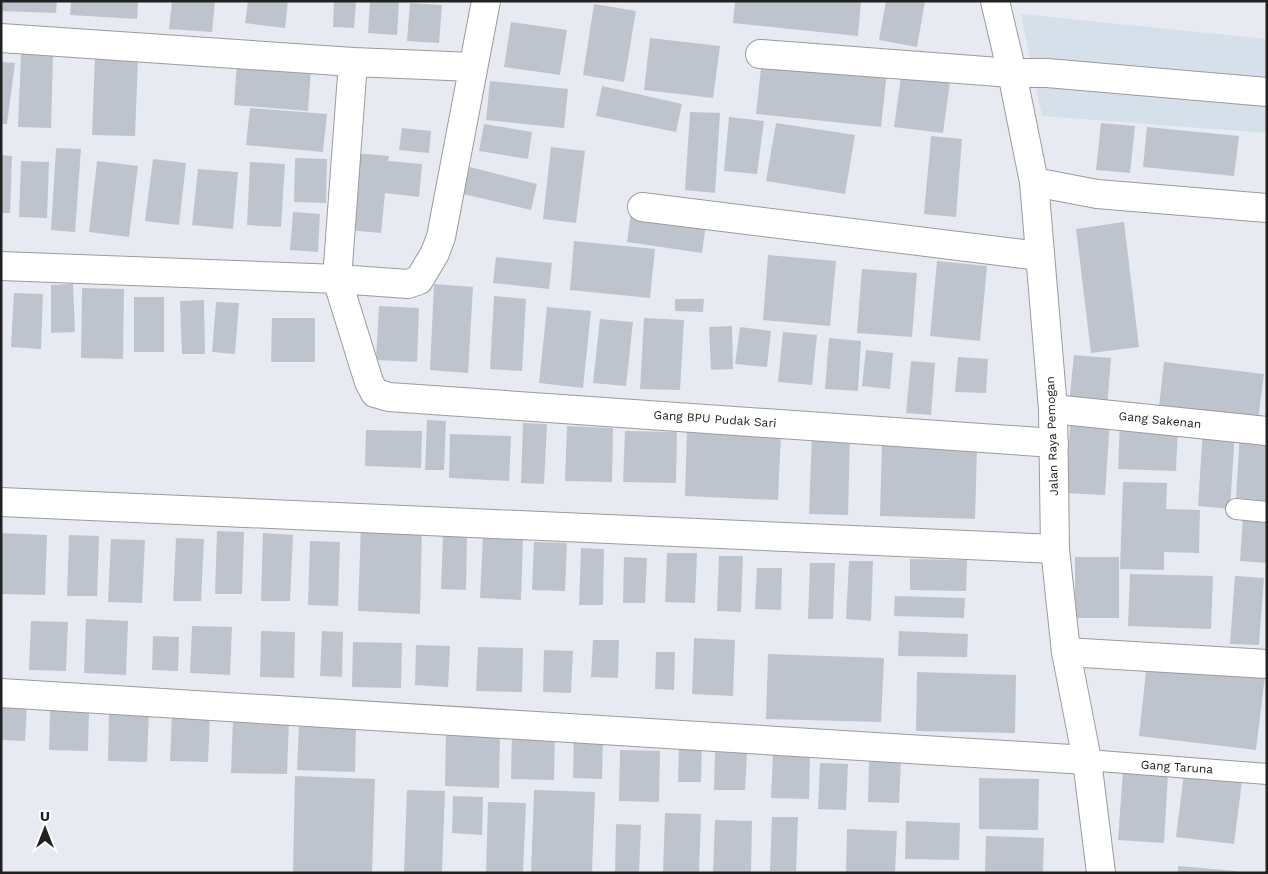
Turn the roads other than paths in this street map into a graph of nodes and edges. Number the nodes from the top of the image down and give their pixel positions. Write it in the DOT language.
graph roads {
  1 [pos="486,1"];
  2 [pos="995,1"];
  3 [pos="1,38"];
  4 [pos="760,54"];
  5 [pos="353,62"];
  6 [pos="473,67"];
  7 [pos="1012,73"];
  8 [pos="1267,92"];
  9 [pos="1034,182"];
  10 [pos="642,207"];
  11 [pos="1267,208"];
  12 [pos="1040,256"];
  13 [pos="1,266"];
  14 [pos="337,279"];
  15 [pos="1053,409"];
  16 [pos="1267,431"];
  17 [pos="1054,443"];
  18 [pos="1,502"];
  19 [pos="1236,509"];
  20 [pos="1267,512"];
  21 [pos="1055,549"];
  22 [pos="1066,652"];
  23 [pos="1267,664"];
  24 [pos="1,694"];
  25 [pos="1087,760"];
  26 [pos="1267,774"];
  27 [pos="1101,873"];
  1 -- 6 [label="street"];
  2 -- 7 [label="street, Jalan Raya Pemogan"];
  3 -- 5 [label="street"];
  4 -- 7 [label="street"];
  5 -- 6 [label="street"];
  5 -- 14 [label="street"];
  6 -- 14 [label="street"];
  7 -- 8 [label="street"];
  7 -- 9 [label="street, Jalan Raya Pemogan"];
  9 -- 11 [label="street"];
  9 -- 12 [label="street, Jalan Raya Pemogan"];
  10 -- 12 [label="street"];
  12 -- 15 [label="street, Jalan Raya Pemogan"];
  13 -- 14 [label="street"];
  14 -- 17 [label="street, Gang BPU Pudak Sari"];
  15 -- 16 [label="street, Gang Sakenan"];
  15 -- 17 [label="street, Jalan Raya Pemogan"];
  17 -- 21 [label="street, Jalan Raya Pemogan"];
  18 -- 21 [label="street"];
  19 -- 20 [label="lane"];
  21 -- 22 [label="street, Jalan Raya Pemogan"];
  22 -- 23 [label="street"];
  22 -- 25 [label="street, Jalan Raya Pemogan"];
  24 -- 25 [label="street"];
  25 -- 26 [label="lane, Gang Taruna"];
  25 -- 27 [label="street, Jalan Raya Pemogan"];
}
